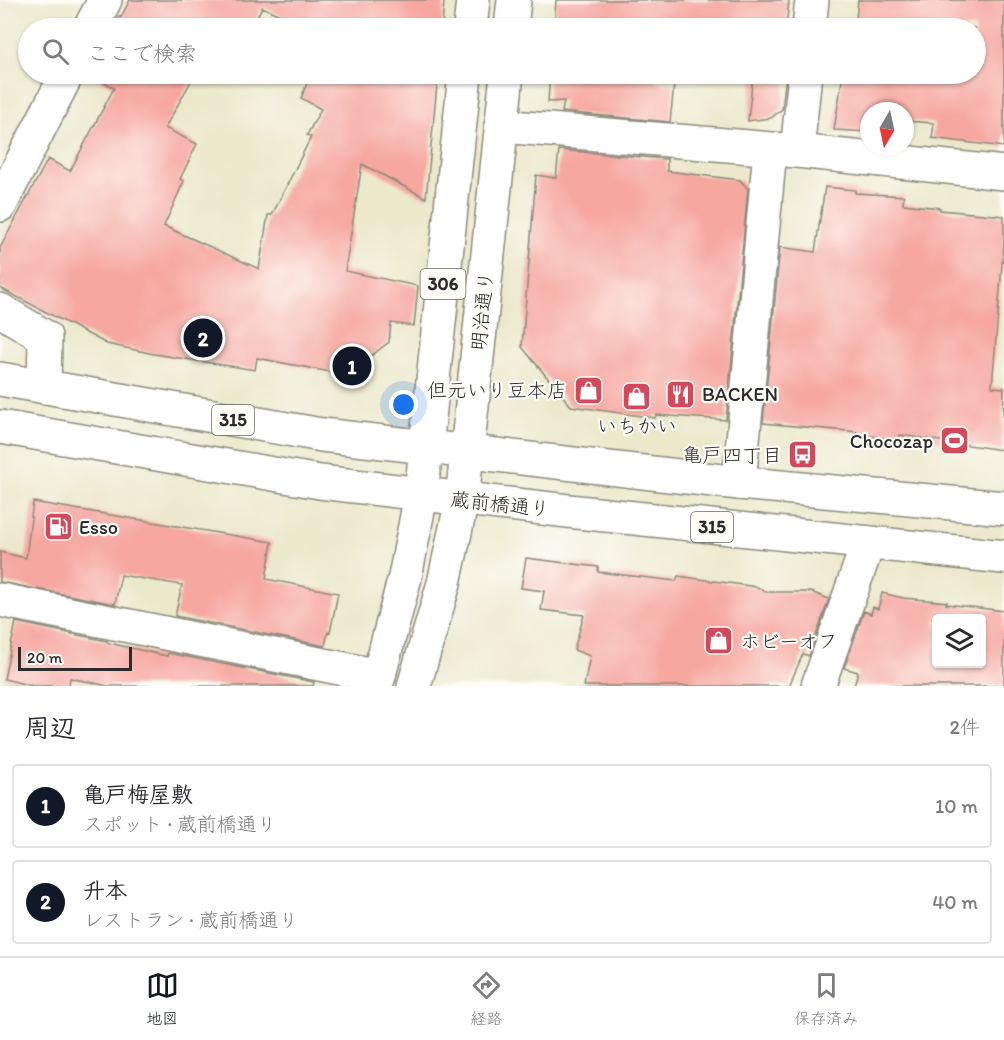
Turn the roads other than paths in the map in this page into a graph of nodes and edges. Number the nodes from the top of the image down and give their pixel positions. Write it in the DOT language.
graph roads {
  1 [pos="105,0"];
  2 [pos="473,0"];
  3 [pos="514,0"];
  4 [pos="812,0"];
  5 [pos="95,18"];
  6 [pos="471,18"];
  7 [pos="512,18"];
  8 [pos="810,18"];
  9 [pos="62,84"];
  10 [pos="464,84"];
  11 [pos="506,84"];
  12 [pos="802,84"];
  13 [pos="501,126"];
  14 [pos="784,150"];
  15 [pos="1004,173"];
  16 [pos="0,205"];
  17 [pos="0,310"];
  18 [pos="0,379"];
  19 [pos="44,387"];
  20 [pos="0,427"];
  21 [pos="426,448"];
  22 [pos="468,452"];
  23 [pos="738,483"];
  24 [pos="421,495"];
  25 [pos="462,500"];
  26 [pos="1004,508"];
  27 [pos="868,543"];
  28 [pos="1004,557"];
  29 [pos="0,600"];
  30 [pos="378,681"];
  31 [pos="414,686"];
  32 [pos="818,686"];
  1 -- 5 [label="main road"];
  2 -- 6 [label="main road"];
  3 -- 7 [label="main road"];
  4 -- 8 [label="main road"];
  9 -- 16 [label="main road"];
  10 -- 21 [label="main road, 306"];
  11 -- 13 [label="main road, 明治通り / 306"];
  12 -- 14 [label="main road"];
  13 -- 14 [label="main road"];
  13 -- 22 [label="main road, 明治通り / 306"];
  14 -- 15 [label="main road"];
  14 -- 23 [label="main road"];
  17 -- 19 [label="main road"];
  18 -- 19 [label="main road, 315"];
  19 -- 21 [label="main road, 315"];
  20 -- 24 [label="main road, 蔵前橋通り / 315"];
  21 -- 22 [label="main road, 315"];
  21 -- 24 [label="main road, 306"];
  22 -- 23 [label="main road, 315"];
  22 -- 25 [label="main road, 明治通り / 306"];
  23 -- 26 [label="main road, 315"];
  24 -- 25 [label="main road, 蔵前橋通り / 315"];
  24 -- 30 [label="main road, 306"];
  25 -- 27 [label="main road, 蔵前橋通り / 315"];
  25 -- 31 [label="main road, 明治通り / 306"];
  27 -- 28 [label="main road, 蔵前橋通り / 315"];
  27 -- 32 [label="main road"];
  29 -- 30 [label="main road"];
}
